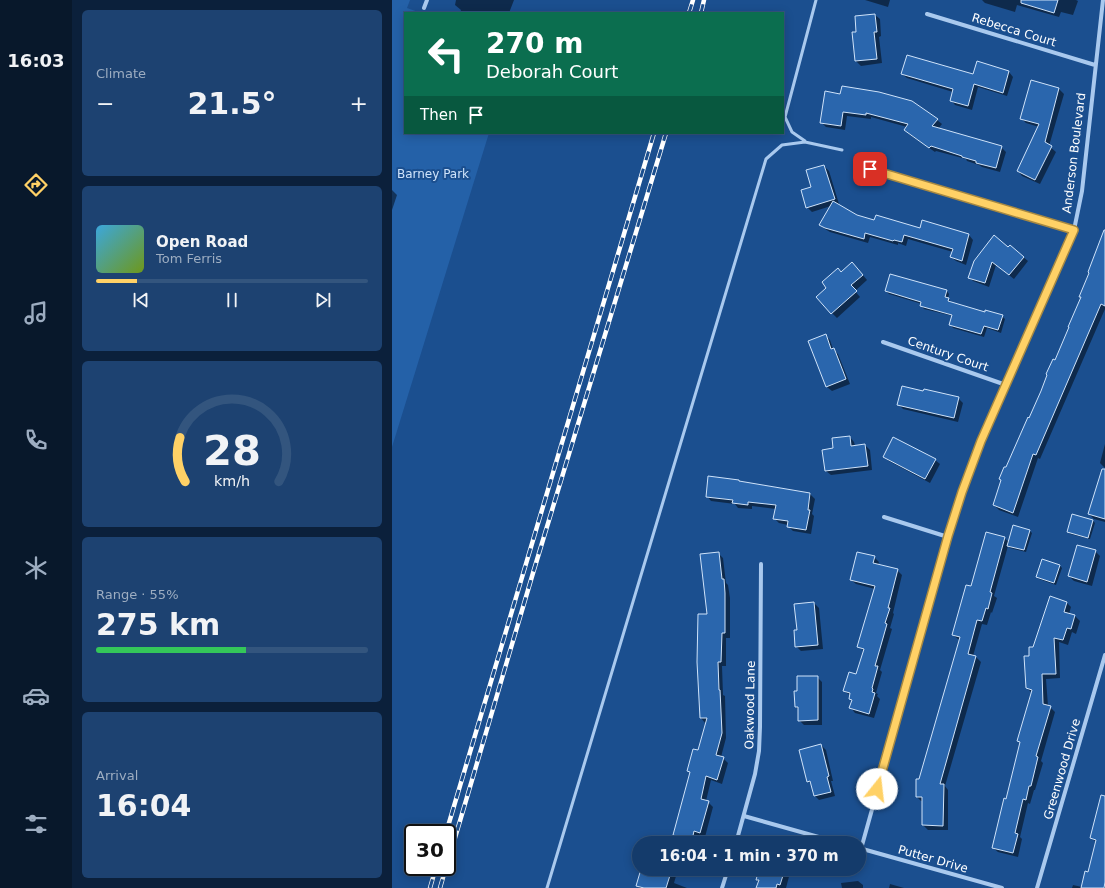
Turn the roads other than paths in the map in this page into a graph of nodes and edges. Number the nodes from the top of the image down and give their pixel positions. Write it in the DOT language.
graph roads {
  1 [pos="427,0"];
  2 [pos="816,0"];
  3 [pos="1103,0"];
  4 [pos="424,8"];
  5 [pos="927,14"];
  6 [pos="1095,65"];
  7 [pos="807,142"];
  8 [pos="842,150"];
  9 [pos="870,169"];
  10 [pos="1074,230"];
  11 [pos="883,342"];
  12 [pos="1006,385"];
  13 [pos="884,517"];
  14 [pos="948,536"];
  15 [pos="761,564"];
  16 [pos="1105,655"];
  17 [pos="744,816"];
  18 [pos="738,836"];
  19 [pos="815,836"];
  20 [pos="864,836"];
  21 [pos="866,851"];
  22 [pos="726,876"];
  23 [pos="547,888"];
  24 [pos="722,888"];
  25 [pos="1002,888"];
  26 [pos="1037,888"];
  1 -- 4 [label="street"];
  2 -- 7 [label="lane"];
  3 -- 6 [label="street, Anderson Boulevard"];
  5 -- 6 [label="street, Rebecca Court"];
  6 -- 10 [label="street, Anderson Boulevard"];
  7 -- 8 [label="lane"];
  7 -- 23 [label="lane"];
  9 -- 10 [label="street"];
  10 -- 12 [label="street, Anderson Boulevard"];
  11 -- 12 [label="street, Century Court"];
  12 -- 14 [label="street, Anderson Boulevard"];
  13 -- 14 [label="street"];
  14 -- 20 [label="street, Anderson Boulevard"];
  15 -- 17 [label="street, Oakwood Lane"];
  16 -- 26 [label="street, Greenwood Drive"];
  17 -- 18 [label="street, Oakwood Lane"];
  17 -- 19 [label="street"];
  21 -- 25 [label="street, Putter Drive"];
  22 -- 24 [label="street"];
}
